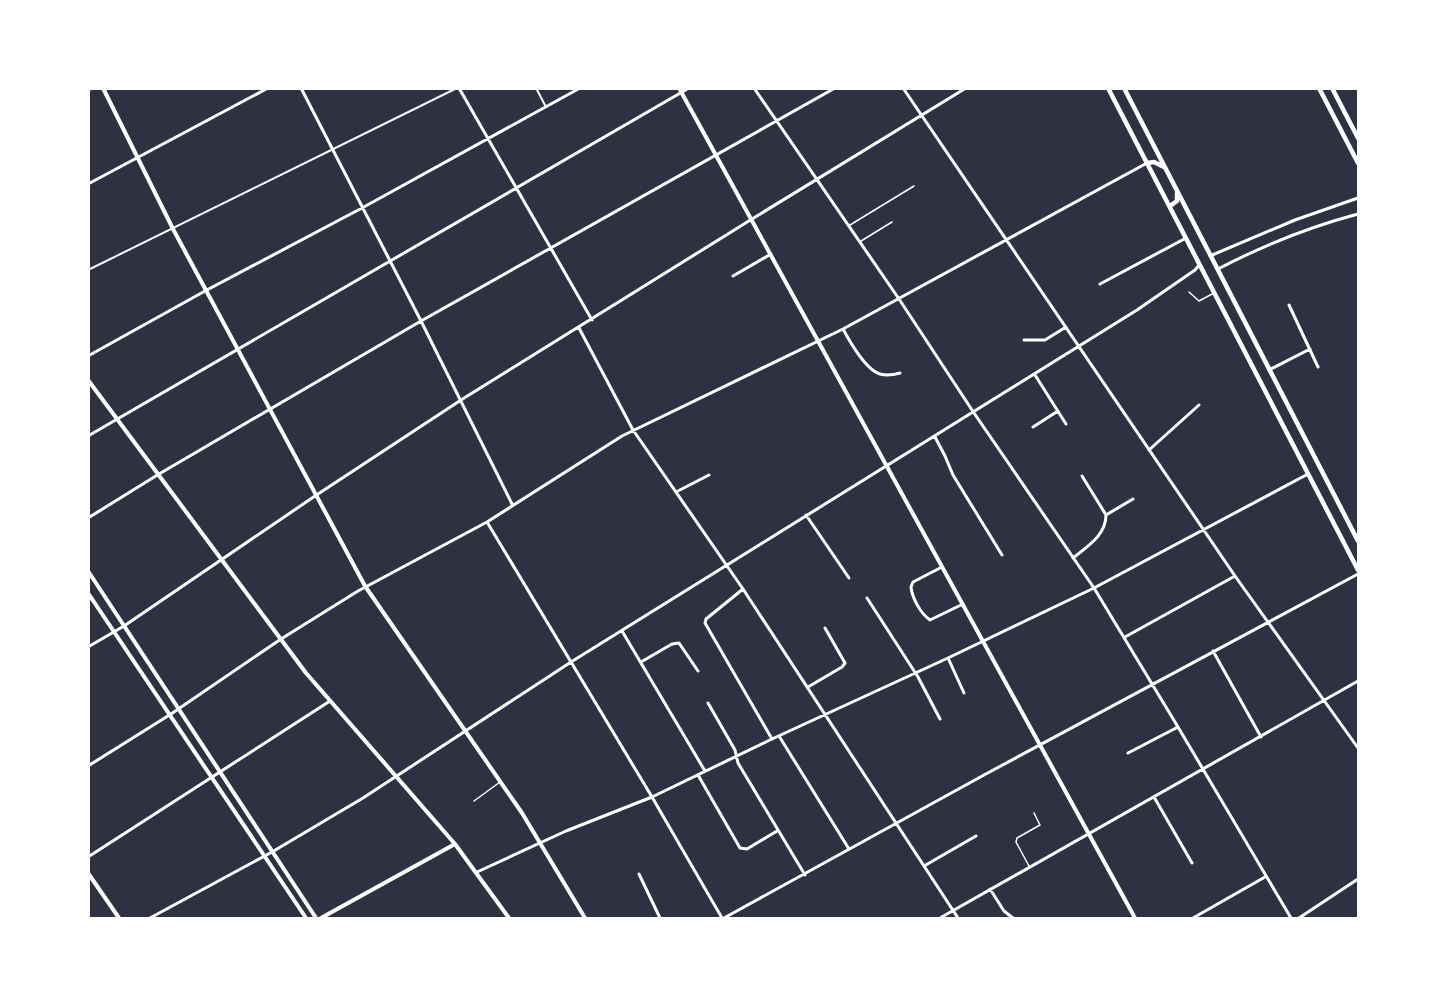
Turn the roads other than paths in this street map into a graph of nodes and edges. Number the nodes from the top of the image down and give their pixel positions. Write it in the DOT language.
graph roads {
  1 [pos="103,88"];
  2 [pos="268,88"];
  3 [pos="301,88"];
  4 [pos="458,88"];
  5 [pos="536,88"];
  6 [pos="580,88"];
  7 [pos="689,88"];
  8 [pos="754,88"];
  9 [pos="835,88"];
  10 [pos="903,88"];
  11 [pos="966,88"];
  12 [pos="1108,88"];
  13 [pos="1124,88"];
  14 [pos="1318,88"];
  15 [pos="1332,88"];
  16 [pos="680,91"];
  17 [pos="546,107"];
  18 [pos="921,115"];
  19 [pos="777,122"];
  20 [pos="487,138"];
  21 [pos="1359,138"];
  22 [pos="332,150"];
  23 [pos="715,155"];
  24 [pos="138,158"];
  25 [pos="1147,162"];
  26 [pos="1359,163"];
  27 [pos="1165,167"];
  28 [pos="816,179"];
  29 [pos="88,184"];
  30 [pos="914,186"];
  31 [pos="516,189"];
  32 [pos="1177,191"];
  33 [pos="1359,198"];
  34 [pos="1170,206"];
  35 [pos="362,208"];
  36 [pos="1359,214"];
  37 [pos="752,219"];
  38 [pos="892,222"];
  39 [pos="849,226"];
  40 [pos="173,229"];
  41 [pos="1186,238"];
  42 [pos="1006,239"];
  43 [pos="860,242"];
  44 [pos="551,247"];
  45 [pos="771,254"];
  46 [pos="1210,256"];
  47 [pos="391,262"];
  48 [pos="1200,264"];
  49 [pos="88,270"];
  50 [pos="1217,270"];
  51 [pos="733,276"];
  52 [pos="1100,284"];
  53 [pos="205,291"];
  54 [pos="1189,292"];
  55 [pos="1215,293"];
  56 [pos="899,298"];
  57 [pos="1289,305"];
  58 [pos="592,320"];
  59 [pos="422,321"];
  60 [pos="1066,327"];
  61 [pos="579,328"];
  62 [pos="843,329"];
  63 [pos="1024,340"];
  64 [pos="818,341"];
  65 [pos="1079,347"];
  66 [pos="236,349"];
  67 [pos="1310,349"];
  68 [pos="88,356"];
  69 [pos="1318,367"];
  70 [pos="1269,370"];
  71 [pos="900,374"];
  72 [pos="1035,375"];
  73 [pos="88,380"];
  74 [pos="461,400"];
  75 [pos="1199,405"];
  76 [pos="270,409"];
  77 [pos="1058,411"];
  78 [pos="974,413"];
  79 [pos="118,419"];
  80 [pos="1066,424"];
  81 [pos="1033,427"];
  82 [pos="633,430"];
  83 [pos="88,436"];
  84 [pos="935,437"];
  85 [pos="1149,450"];
  86 [pos="887,466"];
  87 [pos="1309,473"];
  88 [pos="159,474"];
  89 [pos="709,474"];
  90 [pos="1324,474"];
  91 [pos="1082,476"];
  92 [pos="675,492"];
  93 [pos="315,496"];
  94 [pos="1133,499"];
  95 [pos="512,505"];
  96 [pos="806,515"];
  97 [pos="1106,515"];
  98 [pos="88,518"];
  99 [pos="487,522"];
  100 [pos="1204,530"];
  101 [pos="1359,541"];
  102 [pos="1002,555"];
  103 [pos="1073,558"];
  104 [pos="221,559"];
  105 [pos="726,565"];
  106 [pos="942,567"];
  107 [pos="88,570"];
  108 [pos="1359,572"];
  109 [pos="1236,576"];
  110 [pos="849,578"];
  111 [pos="365,586"];
  112 [pos="1094,588"];
  113 [pos="741,590"];
  114 [pos="88,593"];
  115 [pos="867,598"];
  116 [pos="963,604"];
  117 [pos="1268,621"];
  118 [pos="124,626"];
  119 [pos="825,628"];
  120 [pos="622,630"];
  121 [pos="115,632"];
  122 [pos="1125,637"];
  123 [pos="281,639"];
  124 [pos="984,641"];
  125 [pos="88,647"];
  126 [pos="1213,651"];
  127 [pos="948,658"];
  128 [pos="571,662"];
  129 [pos="640,662"];
  130 [pos="698,671"];
  131 [pos="915,673"];
  132 [pos="1359,681"];
  133 [pos="1153,684"];
  134 [pos="808,687"];
  135 [pos="964,693"];
  136 [pos="1326,700"];
  137 [pos="330,701"];
  138 [pos="708,703"];
  139 [pos="178,708"];
  140 [pos="171,714"];
  141 [pos="826,714"];
  142 [pos="940,719"];
  143 [pos="1178,727"];
  144 [pos="464,730"];
  145 [pos="779,736"];
  146 [pos="1261,737"];
  147 [pos="772,739"];
  148 [pos="1040,746"];
  149 [pos="1359,748"];
  150 [pos="1128,753"];
  151 [pos="736,757"];
  152 [pos="88,766"];
  153 [pos="1203,770"];
  154 [pos="220,771"];
  155 [pos="705,771"];
  156 [pos="698,775"];
  157 [pos="212,776"];
  158 [pos="395,777"];
  159 [pos="500,782"];
  160 [pos="652,797"];
  161 [pos="1154,797"];
  162 [pos="474,801"];
  163 [pos="1035,813"];
  164 [pos="897,823"];
  165 [pos="778,831"];
  166 [pos="1088,834"];
  167 [pos="976,836"];
  168 [pos="541,842"];
  169 [pos="455,844"];
  170 [pos="849,850"];
  171 [pos="272,852"];
  172 [pos="264,856"];
  173 [pos="88,857"];
  174 [pos="1192,863"];
  175 [pos="924,866"];
  176 [pos="1029,867"];
  177 [pos="477,872"];
  178 [pos="88,873"];
  179 [pos="639,874"];
  180 [pos="805,875"];
  181 [pos="1265,877"];
  182 [pos="1359,879"];
  183 [pos="990,889"];
  184 [pos="953,910"];
  185 [pos="119,918"];
  186 [pos="150,918"];
  187 [pos="306,918"];
  188 [pos="316,918"];
  189 [pos="321,918"];
  190 [pos="509,918"];
  191 [pos="585,918"];
  192 [pos="660,918"];
  193 [pos="723,918"];
  194 [pos="940,918"];
  195 [pos="958,918"];
  196 [pos="1013,918"];
  197 [pos="1135,918"];
  198 [pos="1193,918"];
  199 [pos="1291,918"];
  200 [pos="1299,918"];
  1 -- 24 [label="street"];
  2 -- 24 [label="street"];
  3 -- 22 [label="street"];
  4 -- 20 [label="street"];
  4 -- 22 [label="street"];
  5 -- 17 [label="street"];
  6 -- 17 [label="street"];
  7 -- 16 [label="street"];
  8 -- 19 [label="street"];
  9 -- 19 [label="street"];
  10 -- 18 [label="street"];
  11 -- 18 [label="street"];
  12 -- 25 [label="main road"];
  13 -- 27 [label="main road"];
  14 -- 26 [label="main road"];
  15 -- 21 [label="main road"];
  16 -- 23 [label="street"];
  16 -- 31 [label="street"];
  17 -- 20 [label="street"];
  18 -- 28 [label="street"];
  18 -- 42 [label="street"];
  19 -- 23 [label="street"];
  19 -- 28 [label="street"];
  20 -- 31 [label="street"];
  20 -- 35 [label="street"];
  22 -- 35 [label="street"];
  22 -- 40 [label="street"];
  23 -- 37 [label="street"];
  23 -- 44 [label="street"];
  24 -- 29 [label="street"];
  24 -- 40 [label="street"];
  25 -- 27 [label="main road"];
  25 -- 34 [label="main road"];
  25 -- 42 [label="street"];
  27 -- 32 [label="main road"];
  28 -- 37 [label="street"];
  28 -- 39 [label="street"];
  30 -- 39 [label="lane"];
  31 -- 44 [label="street"];
  31 -- 47 [label="street"];
  32 -- 34 [label="main road"];
  32 -- 46 [label="main road"];
  33 -- 46 [label="street"];
  34 -- 41 [label="main road"];
  35 -- 47 [label="street"];
  35 -- 53 [label="street"];
  36 -- 50 [label="street"];
  37 -- 45 [label="street"];
  37 -- 58 [label="street"];
  38 -- 43 [label="lane"];
  39 -- 43 [label="street"];
  40 -- 49 [label="street"];
  40 -- 53 [label="street"];
  41 -- 48 [label="main road"];
  41 -- 52 [label="street"];
  42 -- 56 [label="street"];
  42 -- 60 [label="street"];
  43 -- 56 [label="street"];
  44 -- 58 [label="street"];
  44 -- 59 [label="street"];
  45 -- 51 [label="street"];
  45 -- 64 [label="street"];
  46 -- 48 [label="main road"];
  46 -- 50 [label="main road"];
  47 -- 59 [label="street"];
  47 -- 66 [label="street"];
  48 -- 55 [label="main road"];
  48 -- 65 [label="street"];
  50 -- 70 [label="main road"];
  53 -- 66 [label="street"];
  53 -- 68 [label="street"];
  54 -- 55 [label="lane"];
  55 -- 87 [label="main road"];
  56 -- 62 [label="street"];
  56 -- 78 [label="street"];
  57 -- 67 [label="street"];
  58 -- 61 [label="street"];
  59 -- 74 [label="street"];
  59 -- 76 [label="street"];
  60 -- 63 [label="street"];
  60 -- 65 [label="street"];
  61 -- 74 [label="street"];
  61 -- 82 [label="street"];
  62 -- 64 [label="street"];
  62 -- 71 [label="street"];
  64 -- 82 [label="street"];
  64 -- 86 [label="street"];
  65 -- 72 [label="street"];
  65 -- 85 [label="street"];
  66 -- 76 [label="street"];
  66 -- 79 [label="street"];
  67 -- 69 [label="street"];
  67 -- 70 [label="street"];
  70 -- 90 [label="main road"];
  72 -- 77 [label="street"];
  72 -- 78 [label="street"];
  73 -- 79 [label="street"];
  74 -- 93 [label="street"];
  74 -- 95 [label="street"];
  75 -- 85 [label="street"];
  76 -- 88 [label="street"];
  76 -- 93 [label="street"];
  77 -- 80 [label="street"];
  77 -- 81 [label="street"];
  78 -- 84 [label="street"];
  78 -- 103 [label="street"];
  79 -- 83 [label="street"];
  79 -- 88 [label="street"];
  82 -- 92 [label="street"];
  82 -- 95 [label="street"];
  84 -- 86 [label="street"];
  84 -- 102 [label="street"];
  85 -- 100 [label="street"];
  86 -- 96 [label="street"];
  86 -- 106 [label="street"];
  87 -- 90 [label="main road"];
  87 -- 100 [label="street"];
  87 -- 108 [label="main road"];
  88 -- 98 [label="street"];
  88 -- 104 [label="street"];
  89 -- 92 [label="street"];
  90 -- 101 [label="main road"];
  91 -- 97 [label="street"];
  92 -- 105 [label="street"];
  93 -- 104 [label="street"];
  93 -- 111 [label="street"];
  94 -- 97 [label="street"];
  95 -- 99 [label="street"];
  96 -- 105 [label="street"];
  96 -- 110 [label="street"];
  97 -- 103 [label="street"];
  99 -- 111 [label="street"];
  99 -- 128 [label="street"];
  100 -- 109 [label="street"];
  100 -- 112 [label="street"];
  103 -- 112 [label="street"];
  104 -- 118 [label="street"];
  104 -- 123 [label="street"];
  105 -- 113 [label="street"];
  105 -- 120 [label="street"];
  106 -- 116 [label="street"];
  106 -- 116 [label="street"];
  107 -- 118 [label="street"];
  108 -- 117 [label="street"];
  109 -- 117 [label="street"];
  109 -- 122 [label="street"];
  111 -- 123 [label="street"];
  111 -- 144 [label="street"];
  112 -- 122 [label="street"];
  112 -- 124 [label="street"];
  113 -- 134 [label="street"];
  113 -- 147 [label="street"];
  114 -- 121 [label="street"];
  115 -- 131 [label="street"];
  116 -- 124 [label="street"];
  117 -- 126 [label="street"];
  117 -- 136 [label="street"];
  118 -- 121 [label="street"];
  118 -- 139 [label="street"];
  119 -- 134 [label="street"];
  120 -- 128 [label="street"];
  120 -- 129 [label="street"];
  121 -- 125 [label="street"];
  121 -- 140 [label="street"];
  122 -- 133 [label="street"];
  123 -- 137 [label="street"];
  123 -- 139 [label="street"];
  124 -- 127 [label="street"];
  124 -- 148 [label="street"];
  126 -- 133 [label="street"];
  126 -- 146 [label="street"];
  127 -- 131 [label="street"];
  127 -- 135 [label="street"];
  128 -- 144 [label="street"];
  128 -- 160 [label="street"];
  129 -- 130 [label="street"];
  129 -- 155 [label="street"];
  131 -- 141 [label="street"];
  131 -- 142 [label="street"];
  132 -- 136 [label="street"];
  133 -- 143 [label="street"];
  133 -- 148 [label="street"];
  134 -- 141 [label="street"];
  136 -- 146 [label="street"];
  136 -- 149 [label="street"];
  137 -- 154 [label="street"];
  137 -- 158 [label="street"];
  138 -- 151 [label="street"];
  139 -- 140 [label="street"];
  139 -- 154 [label="street"];
  140 -- 152 [label="street"];
  140 -- 157 [label="street"];
  141 -- 145 [label="street"];
  141 -- 164 [label="street"];
  143 -- 150 [label="street"];
  143 -- 153 [label="street"];
  144 -- 158 [label="street"];
  144 -- 159 [label="street"];
  145 -- 147 [label="street"];
  145 -- 170 [label="street"];
  146 -- 153 [label="street"];
  147 -- 151 [label="street"];
  148 -- 164 [label="street"];
  148 -- 166 [label="street"];
  151 -- 155 [label="street"];
  151 -- 165 [label="street"];
  153 -- 161 [label="street"];
  153 -- 181 [label="street"];
  154 -- 157 [label="street"];
  154 -- 171 [label="street"];
  155 -- 156 [label="street"];
  156 -- 160 [label="street"];
  156 -- 165 [label="street"];
  157 -- 172 [label="street"];
  157 -- 173 [label="street"];
  158 -- 169 [label="street"];
  158 -- 171 [label="street"];
  159 -- 162 [label="lane"];
  159 -- 168 [label="street"];
  160 -- 168 [label="street"];
  160 -- 193 [label="street"];
  161 -- 166 [label="street"];
  161 -- 174 [label="street"];
  163 -- 176 [label="lane"];
  164 -- 170 [label="street"];
  164 -- 175 [label="street"];
  165 -- 180 [label="street"];
  166 -- 176 [label="street"];
  166 -- 197 [label="street"];
  167 -- 175 [label="street"];
  168 -- 177 [label="street"];
  168 -- 191 [label="street"];
  169 -- 177 [label="street"];
  169 -- 189 [label="street"];
  170 -- 180 [label="street"];
  171 -- 172 [label="street"];
  171 -- 188 [label="street"];
  172 -- 186 [label="street"];
  172 -- 187 [label="street"];
  175 -- 184 [label="street"];
  176 -- 183 [label="street"];
  177 -- 190 [label="street"];
  178 -- 185 [label="street"];
  179 -- 192 [label="street"];
  180 -- 193 [label="street"];
  181 -- 198 [label="street"];
  181 -- 199 [label="street"];
  182 -- 200 [label="street"];
  183 -- 184 [label="street"];
  183 -- 196 [label="street"];
  184 -- 194 [label="street"];
  184 -- 195 [label="street"];
}
